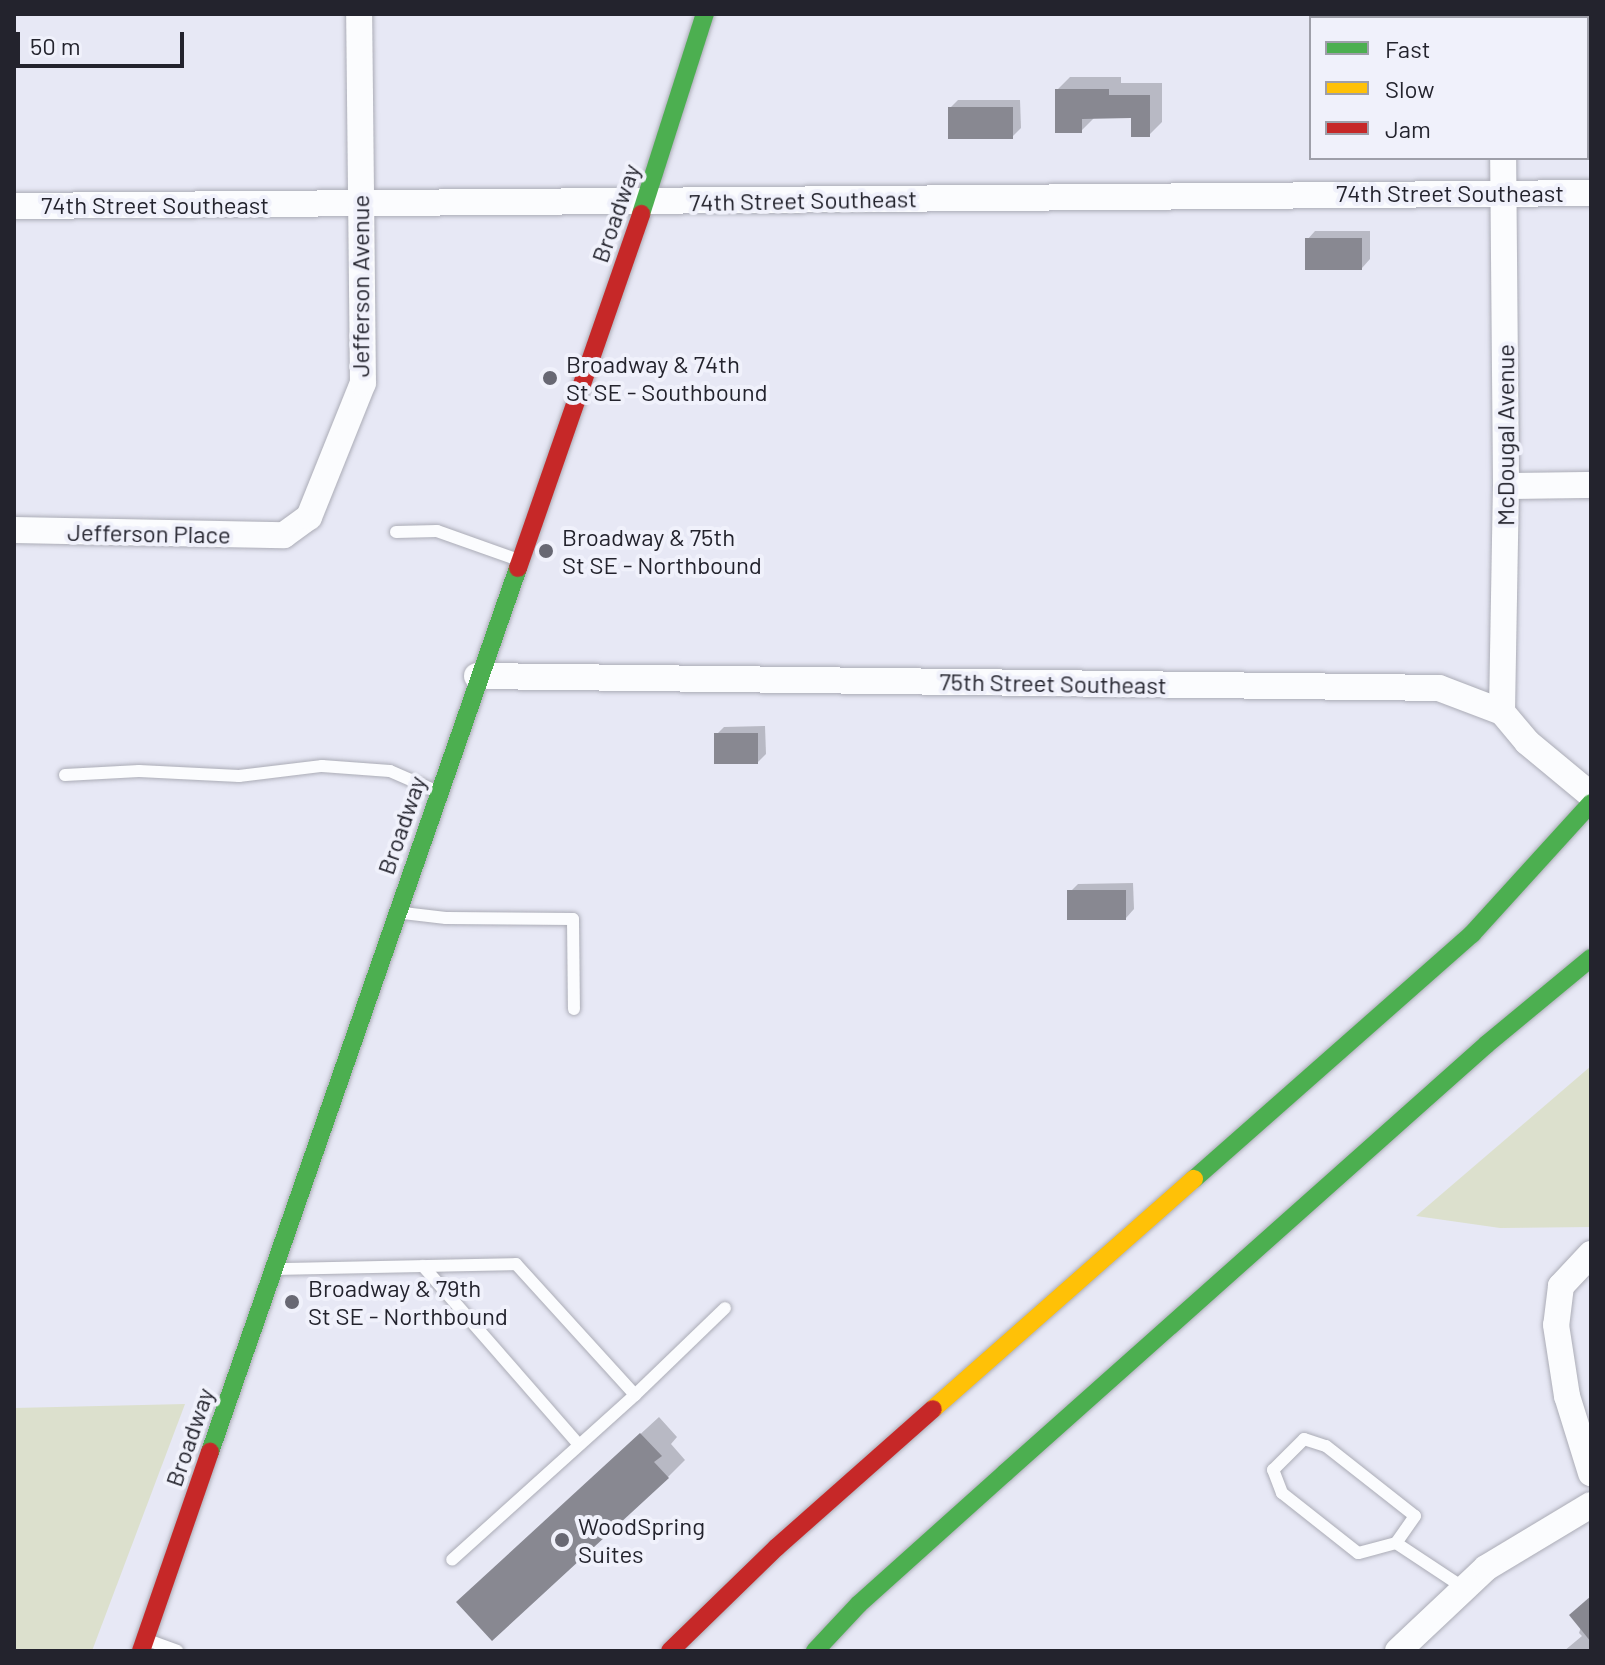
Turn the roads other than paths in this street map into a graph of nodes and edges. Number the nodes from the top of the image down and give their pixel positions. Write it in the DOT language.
graph roads {
  1 [pos="359,14"];
  2 [pos="705,14"];
  3 [pos="1503,160"];
  4 [pos="1503,191"];
  5 [pos="1591,193"];
  6 [pos="645,202"];
  7 [pos="361,203"];
  8 [pos="14,206"];
  9 [pos="1591,485"];
  10 [pos="1506,486"];
  11 [pos="14,530"];
  12 [pos="396,532"];
  13 [pos="284,535"];
  14 [pos="519,560"];
  15 [pos="477,676"];
  16 [pos="1502,712"];
  17 [pos="65,775"];
  18 [pos="438,792"];
  19 [pos="1591,795"];
  20 [pos="1591,803"];
  21 [pos="396,912"];
  22 [pos="1591,958"];
  23 [pos="574,1009"];
  24 [pos="1591,1254"];
  25 [pos="423,1266"];
  26 [pos="273,1269"];
  27 [pos="725,1308"];
  28 [pos="635,1395"];
  29 [pos="1582,1413"];
  30 [pos="579,1445"];
  31 [pos="1591,1473"];
  32 [pos="1591,1505"];
  33 [pos="1396,1543"];
  34 [pos="452,1560"];
  35 [pos="1464,1588"];
  36 [pos="143,1645"];
  37 [pos="177,1651"];
  38 [pos="670,1651"];
  39 [pos="815,1651"];
  40 [pos="1398,1651"];
  1 -- 7 [label="street, Jefferson Avenue"];
  2 -- 6 [label="main road, Broadway"];
  3 -- 4 [label="street, McDougal Avenue"];
  4 -- 5 [label="street, 74th Street Southeast"];
  4 -- 6 [label="street, 74th Street Southeast"];
  4 -- 10 [label="street, McDougal Avenue"];
  6 -- 7 [label="street, 74th Street Southeast"];
  6 -- 14 [label="main road, Broadway"];
  7 -- 8 [label="street, 74th Street Southeast"];
  7 -- 13 [label="street, Jefferson Avenue"];
  9 -- 10 [label="street"];
  10 -- 16 [label="street, McDougal Avenue"];
  11 -- 13 [label="street, Jefferson Place"];
  12 -- 14 [label="lane"];
  14 -- 15 [label="main road, Broadway"];
  15 -- 16 [label="street, 75th Street Southeast"];
  15 -- 18 [label="main road, Broadway"];
  16 -- 19 [label="street, 75th Street Southeast"];
  17 -- 18 [label="lane"];
  18 -- 21 [label="main road, Broadway"];
  20 -- 38 [label="main road"];
  21 -- 23 [label="lane"];
  21 -- 26 [label="main road, Broadway"];
  22 -- 39 [label="main road"];
  24 -- 29 [label="street"];
  25 -- 26 [label="lane"];
  25 -- 28 [label="lane"];
  25 -- 30 [label="lane"];
  26 -- 36 [label="main road, Broadway"];
  27 -- 28 [label="lane"];
  28 -- 30 [label="lane"];
  29 -- 31 [label="street"];
  30 -- 34 [label="lane"];
  32 -- 35 [label="street"];
  33 -- 33 [label="lane"];
  33 -- 35 [label="lane"];
  35 -- 40 [label="street"];
  36 -- 37 [label="lane"];
}
